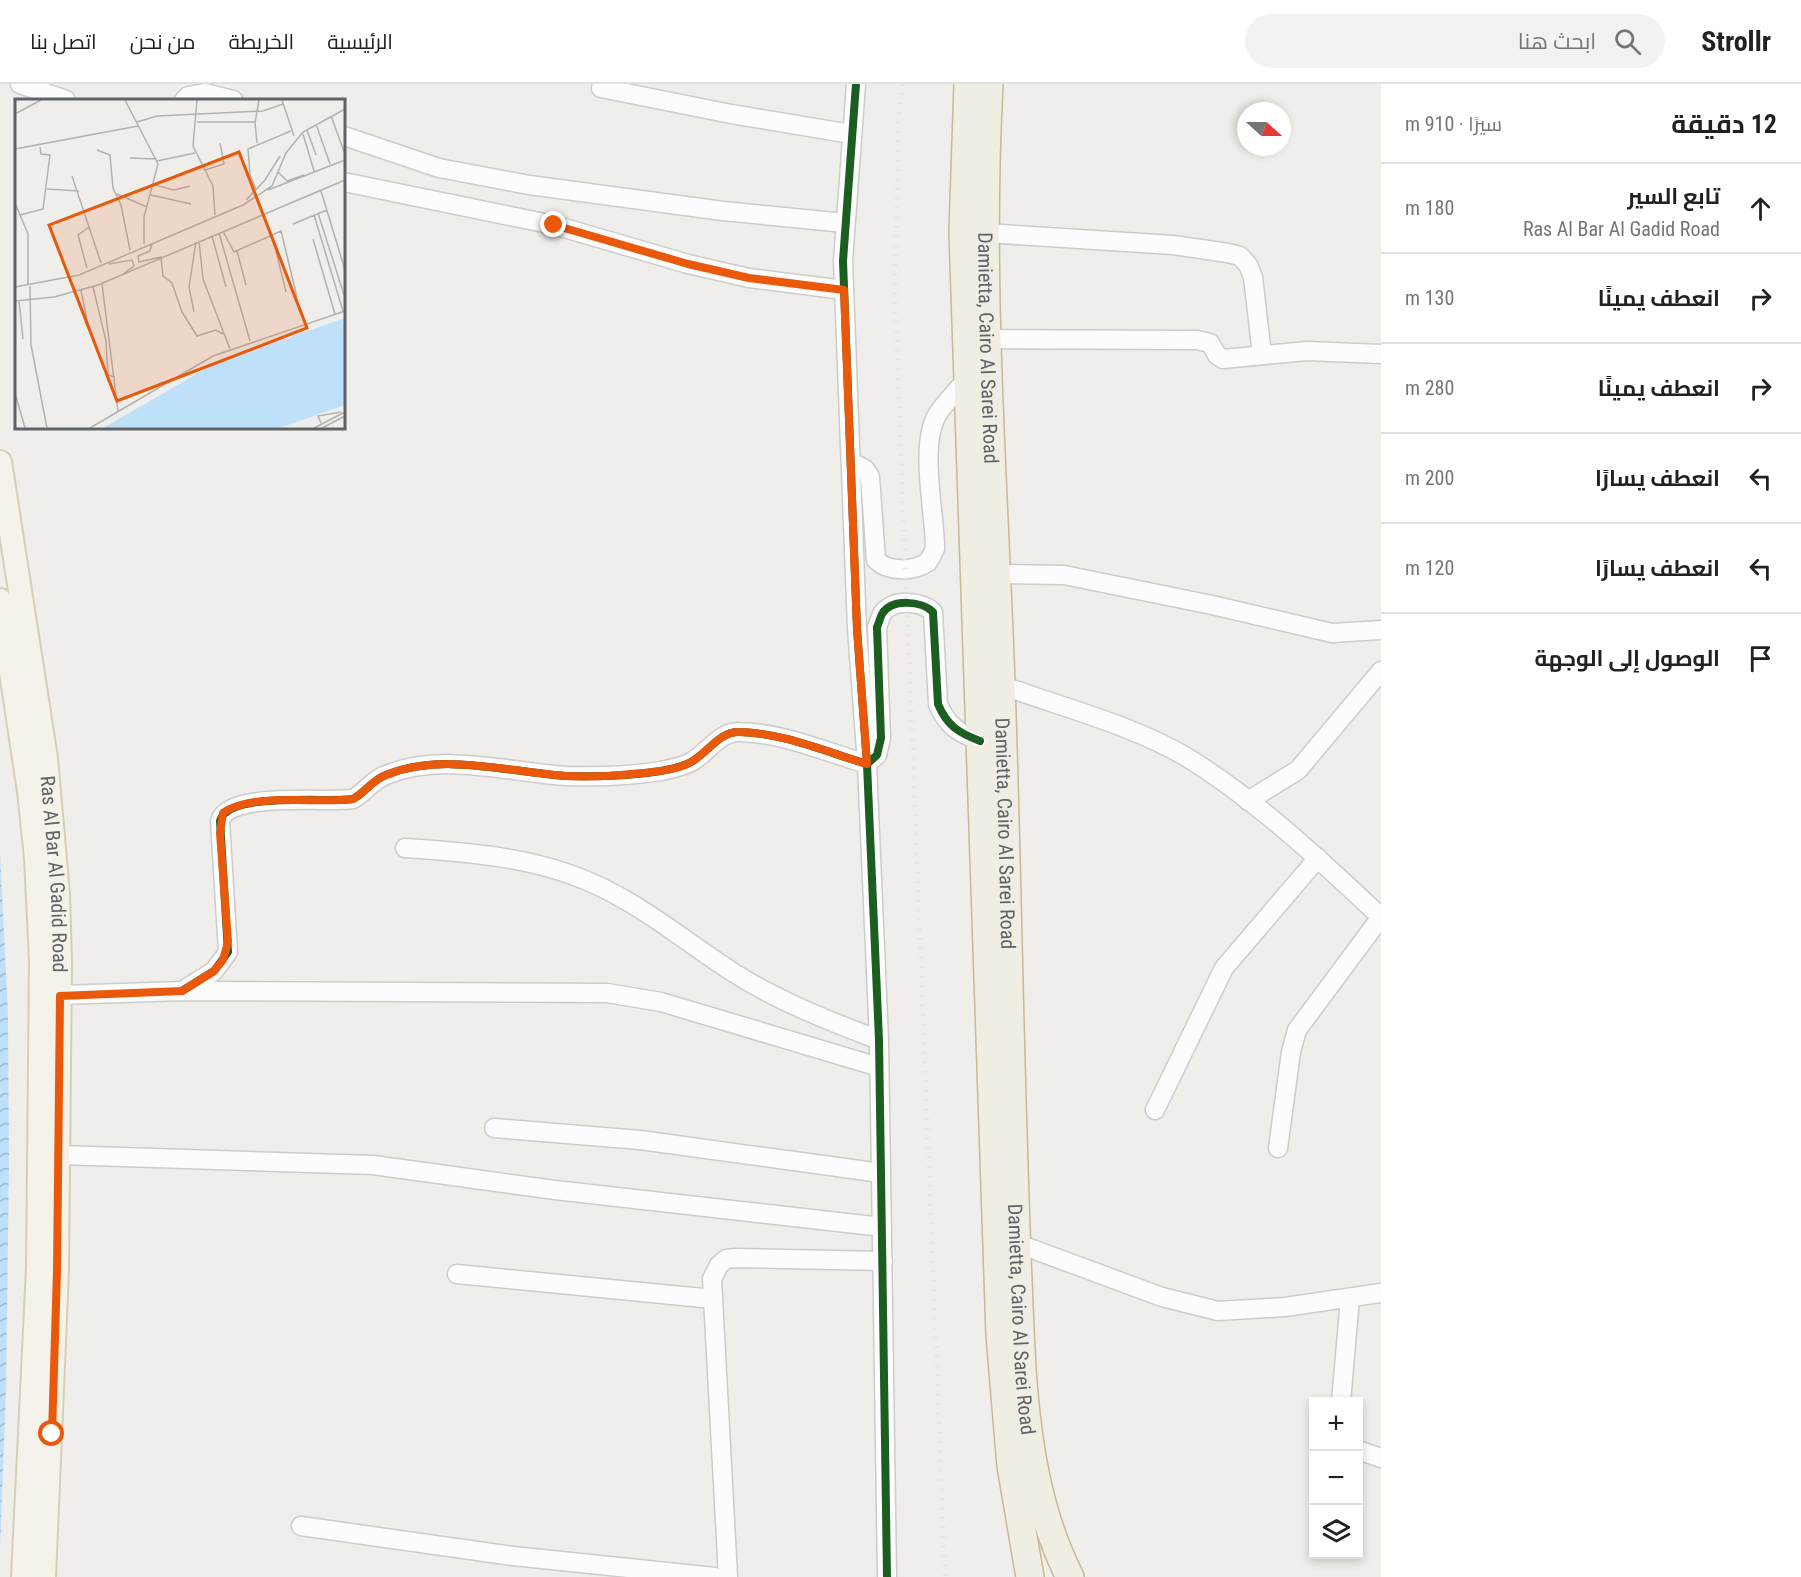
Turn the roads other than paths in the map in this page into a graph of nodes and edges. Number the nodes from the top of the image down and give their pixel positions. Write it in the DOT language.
graph roads {
  1 [pos="20,84"];
  2 [pos="856,84"];
  3 [pos="968,84"];
  4 [pos="989,84"];
  5 [pos="601,88"];
  6 [pos="63,99"];
  7 [pos="185,99"];
  8 [pos="229,99"];
  9 [pos="851,134"];
  10 [pos="345,136"];
  11 [pos="345,182"];
  12 [pos="845,223"];
  13 [pos="985,233"];
  14 [pos="844,290"];
  15 [pos="986,339"];
  16 [pos="1381,354"];
  17 [pos="1262,356"];
  18 [pos="967,379"];
  19 [pos="0,462"];
  20 [pos="852,462"];
  21 [pos="997,574"];
  22 [pos="0,600"];
  23 [pos="1381,630"];
  24 [pos="1381,670"];
  25 [pos="1001,685"];
  26 [pos="980,741"];
  27 [pos="867,764"];
  28 [pos="1248,801"];
  29 [pos="405,848"];
  30 [pos="1318,858"];
  31 [pos="1381,917"];
  32 [pos="182,991"];
  33 [pos="60,996"];
  34 [pos="879,1040"];
  35 [pos="879,1067"];
  36 [pos="1155,1110"];
  37 [pos="494,1128"];
  38 [pos="1278,1148"];
  39 [pos="59,1155"];
  40 [pos="881,1173"];
  41 [pos="882,1227"];
  42 [pos="1016,1243"];
  43 [pos="883,1261"];
  44 [pos="457,1274"];
  45 [pos="1381,1293"];
  46 [pos="1350,1298"];
  47 [pos="713,1299"];
  48 [pos="1341,1397"];
  49 [pos="1362,1451"];
  50 [pos="1381,1458"];
  51 [pos="301,1526"];
  52 [pos="23,1577"];
  53 [pos="44,1577"];
  54 [pos="715,1577"];
  55 [pos="728,1577"];
  56 [pos="886,1577"];
  57 [pos="1030,1577"];
  58 [pos="1070,1577"];
  1 -- 6 [label="street"];
  2 -- 9 [label="street"];
  3 -- 18 [label="highway, Damietta, Cairo Al Sarei Road"];
  4 -- 13 [label="highway, Damietta, Cairo Al Sarei Road"];
  5 -- 9 [label="street"];
  7 -- 8 [label="street"];
  9 -- 12 [label="street"];
  10 -- 12 [label="street"];
  11 -- 14 [label="street"];
  12 -- 14 [label="street"];
  13 -- 15 [label="highway, Damietta, Cairo Al Sarei Road"];
  13 -- 17 [label="street"];
  14 -- 20 [label="street"];
  15 -- 17 [label="street"];
  15 -- 21 [label="highway, Damietta, Cairo Al Sarei Road"];
  16 -- 17 [label="street"];
  18 -- 20 [label="street"];
  18 -- 26 [label="highway, Damietta, Cairo Al Sarei Road"];
  19 -- 33 [label="main road, Ras Al Bar Al Gadid Road"];
  20 -- 27 [label="street"];
  21 -- 23 [label="street"];
  21 -- 25 [label="highway, Damietta, Cairo Al Sarei Road"];
  22 -- 52 [label="main road, Ras Al Bar Al Gadid Road"];
  24 -- 28 [label="street"];
  25 -- 28 [label="street"];
  25 -- 42 [label="highway, Damietta, Cairo Al Sarei Road"];
  26 -- 27 [label="street"];
  26 -- 57 [label="highway, Damietta, Cairo Al Sarei Road"];
  27 -- 32 [label="street"];
  27 -- 34 [label="street"];
  28 -- 30 [label="street"];
  29 -- 34 [label="street"];
  30 -- 31 [label="street"];
  30 -- 36 [label="street"];
  31 -- 38 [label="street"];
  32 -- 33 [label="street"];
  32 -- 35 [label="street"];
  33 -- 39 [label="main road, Ras Al Bar Al Gadid Road"];
  34 -- 35 [label="street"];
  35 -- 40 [label="street"];
  37 -- 40 [label="street"];
  39 -- 41 [label="street"];
  39 -- 53 [label="main road, Ras Al Bar Al Gadid Road"];
  40 -- 41 [label="street"];
  41 -- 43 [label="street"];
  42 -- 46 [label="street"];
  42 -- 58 [label="highway, Damietta, Cairo Al Sarei Road"];
  43 -- 47 [label="street"];
  43 -- 56 [label="street"];
  44 -- 47 [label="street"];
  45 -- 46 [label="street"];
  46 -- 48 [label="street"];
  47 -- 55 [label="street"];
  49 -- 50 [label="street"];
  51 -- 54 [label="street"];
}
